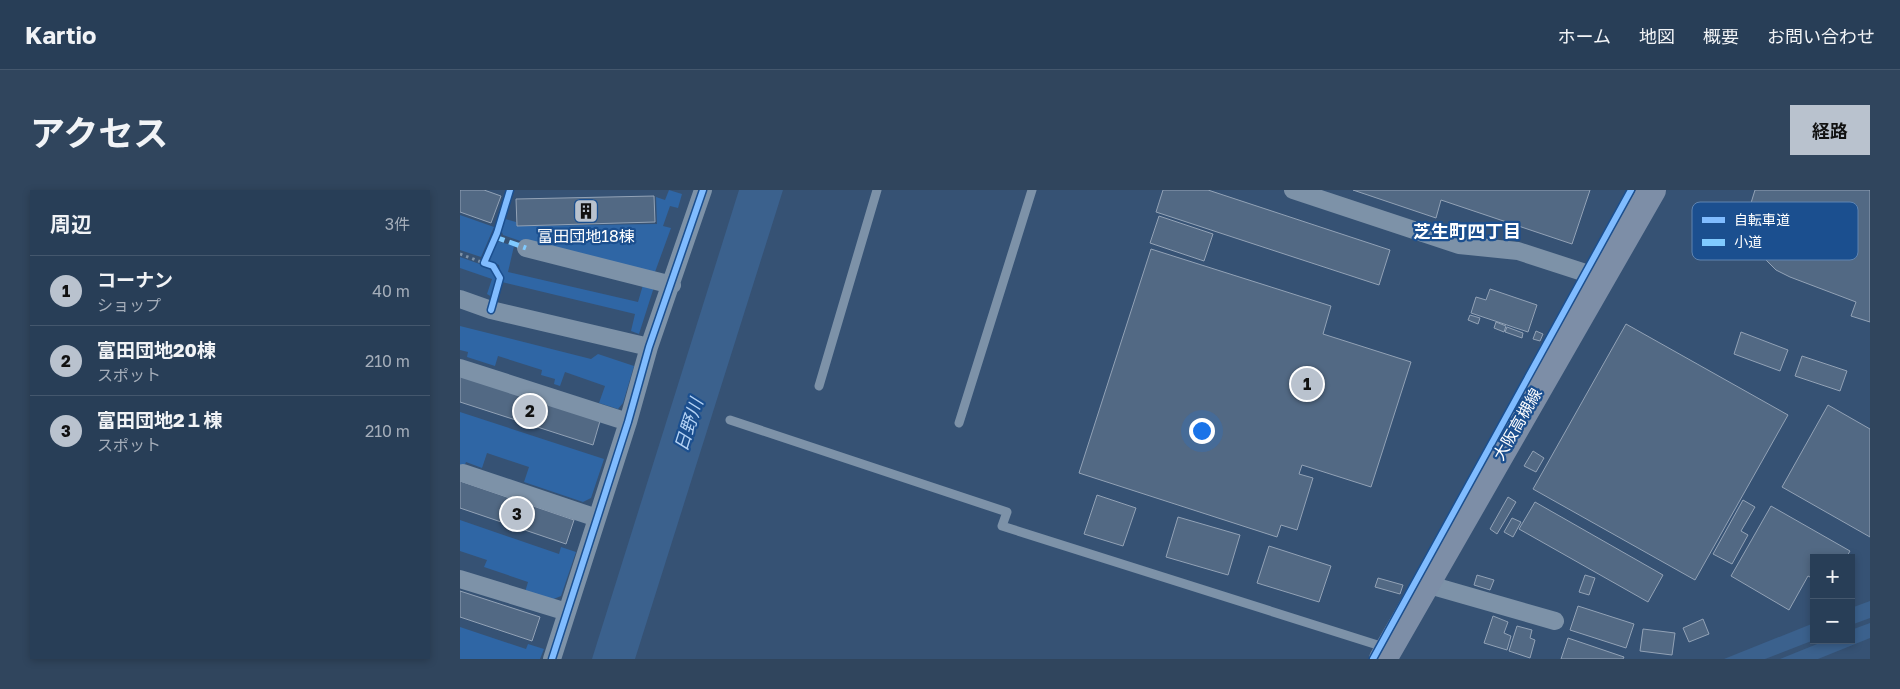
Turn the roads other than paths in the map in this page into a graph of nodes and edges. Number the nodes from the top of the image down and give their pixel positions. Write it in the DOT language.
graph roads {
  1 [pos="703,190"];
  2 [pos="877,190"];
  3 [pos="1032,190"];
  4 [pos="1293,190"];
  5 [pos="1652,190"];
  6 [pos="526,248"];
  7 [pos="1601,278"];
  8 [pos="672,285"];
  9 [pos="460,299"];
  10 [pos="649,347"];
  11 [pos="460,368"];
  12 [pos="819,386"];
  13 [pos="730,420"];
  14 [pos="628,422"];
  15 [pos="959,423"];
  16 [pos="463,474"];
  17 [pos="597,518"];
  18 [pos="460,578"];
  19 [pos="1426,584"];
  20 [pos="567,612"];
  21 [pos="1555,620"];
  22 [pos="1386,654"];
  23 [pos="552,659"];
  1 -- 8 [label="street"];
  2 -- 12 [label="lane"];
  3 -- 15 [label="lane"];
  4 -- 7 [label="street"];
  5 -- 7 [label="main road, 大阪高槻線"];
  6 -- 8 [label="street"];
  7 -- 19 [label="main road, 大阪高槻線"];
  8 -- 10 [label="street"];
  9 -- 10 [label="street"];
  10 -- 14 [label="street"];
  11 -- 14 [label="street"];
  13 -- 22 [label="lane"];
  14 -- 17 [label="street"];
  16 -- 17 [label="street"];
  17 -- 20 [label="street"];
  18 -- 20 [label="street"];
  19 -- 21 [label="street"];
  19 -- 22 [label="main road, 大阪高槻線"];
  20 -- 23 [label="street"];
}
